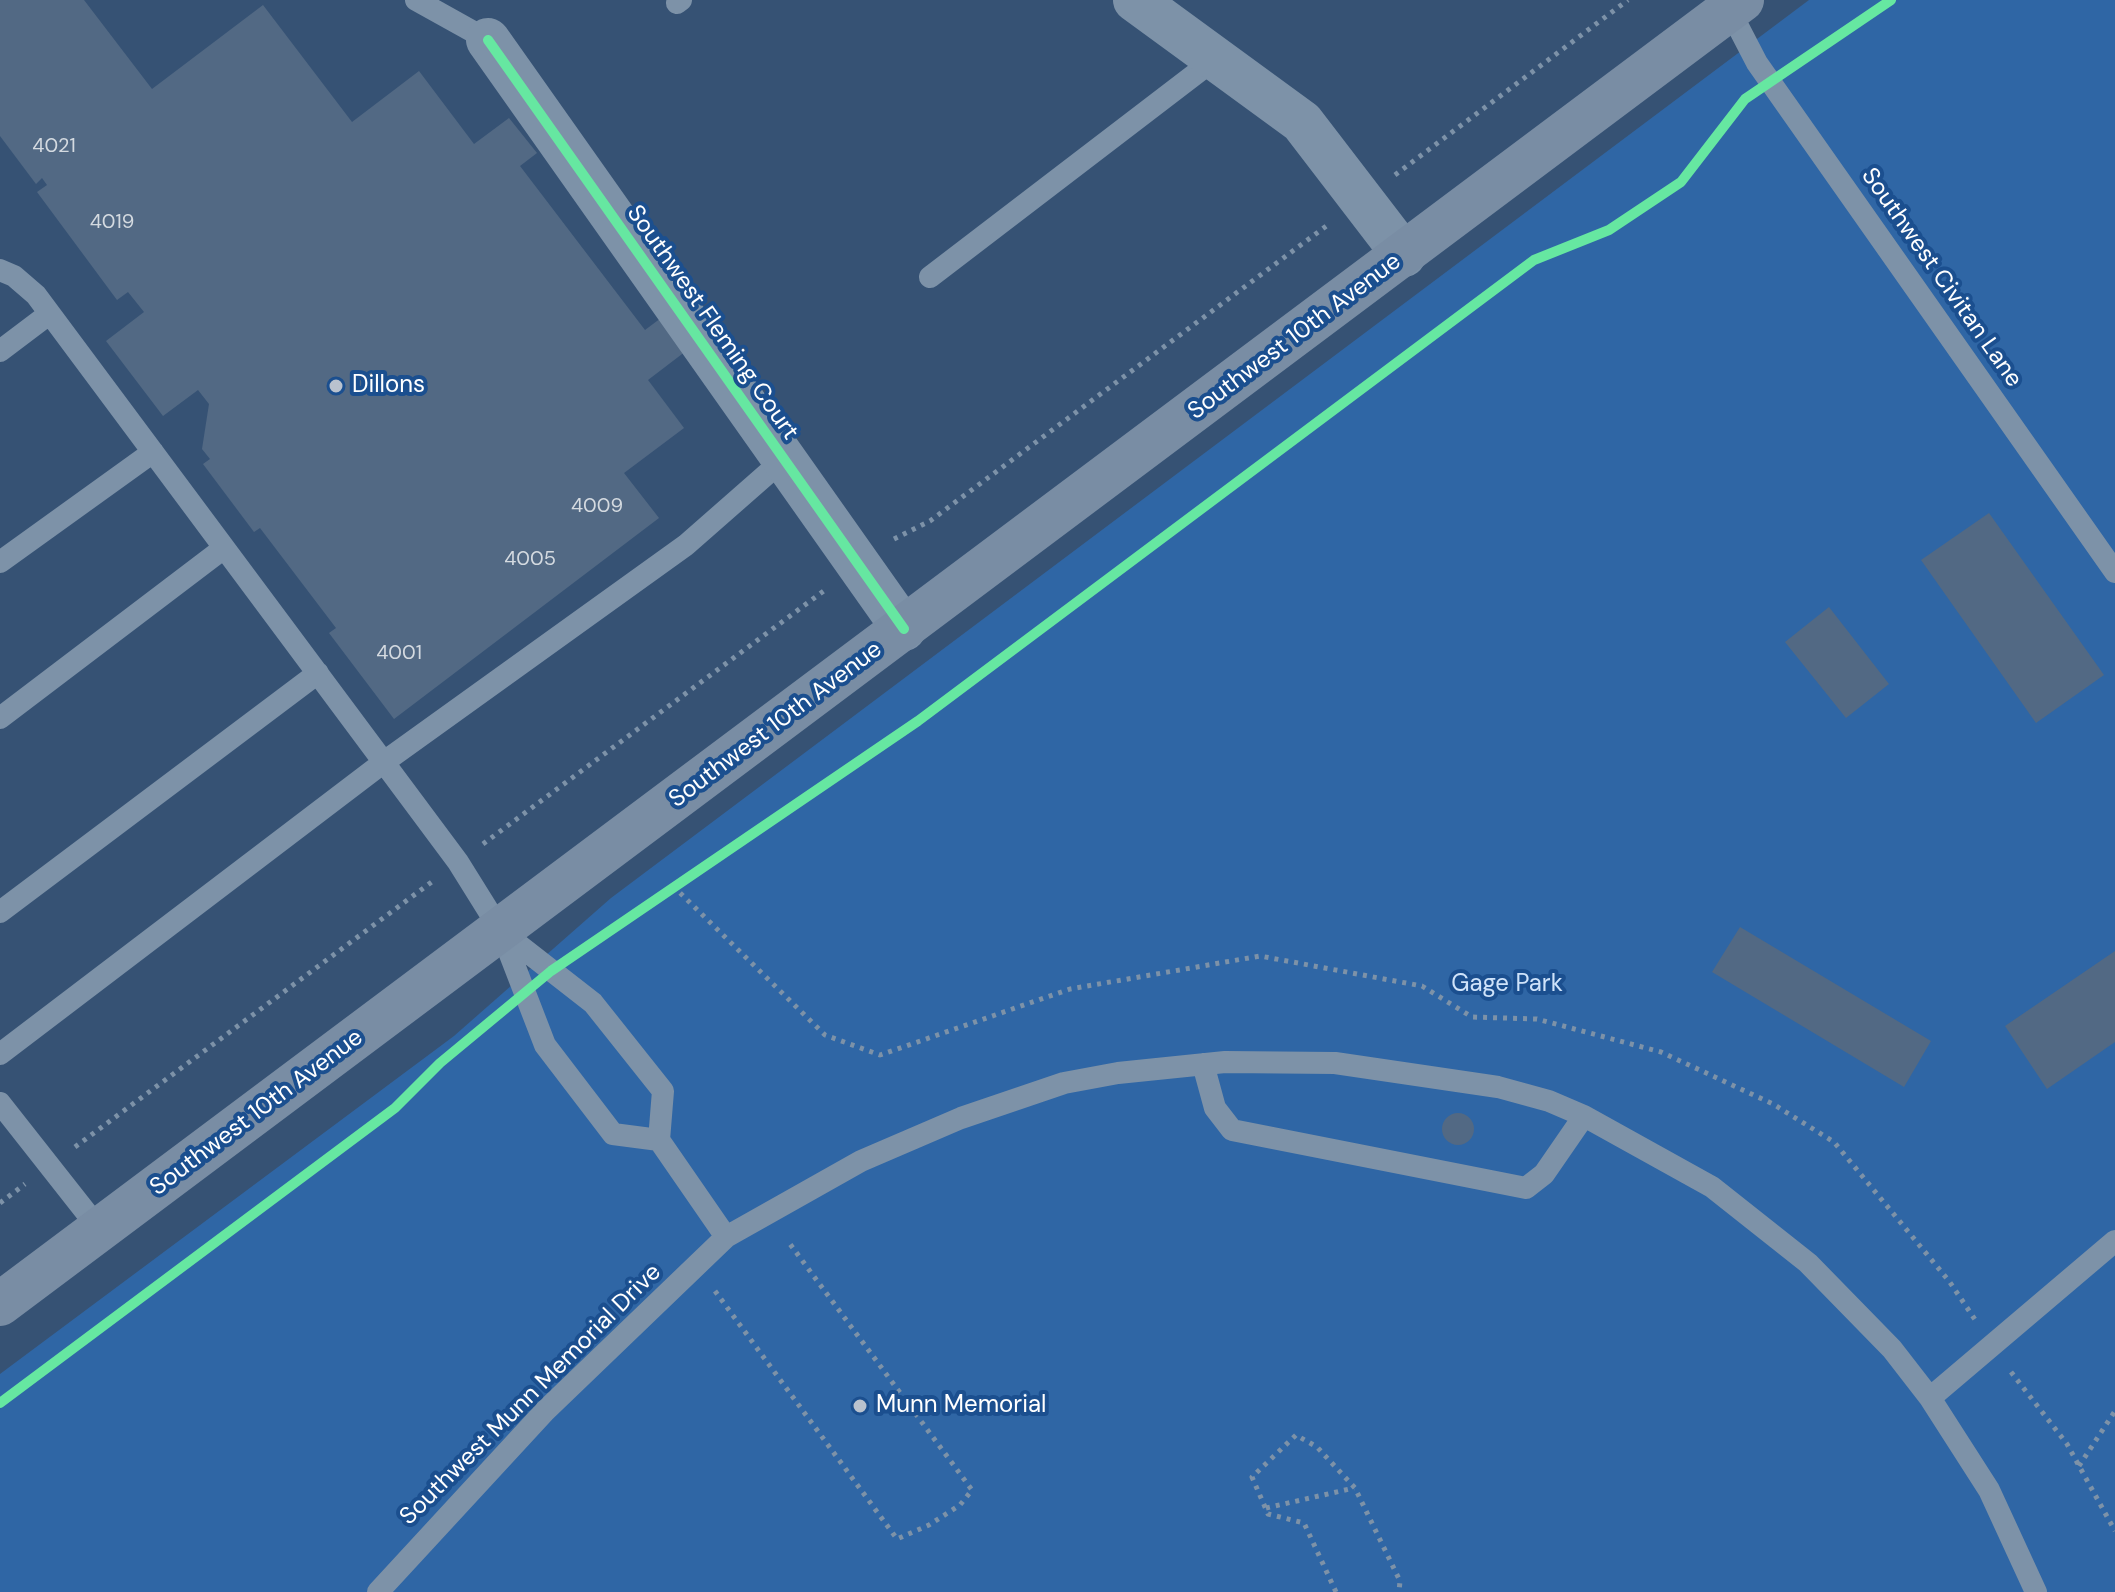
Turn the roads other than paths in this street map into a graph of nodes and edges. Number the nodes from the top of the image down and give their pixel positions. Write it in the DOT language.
graph roads {
  1 [pos="416,0"];
  2 [pos="1135,0"];
  3 [pos="1733,3"];
  4 [pos="488,40"];
  5 [pos="1215,59"];
  6 [pos="1404,255"];
  7 [pos="0,270"];
  8 [pos="930,277"];
  9 [pos="49,314"];
  10 [pos="0,351"];
  11 [pos="153,452"];
  12 [pos="784,459"];
  13 [pos="224,548"];
  14 [pos="0,562"];
  15 [pos="2115,572"];
  16 [pos="904,629"];
  17 [pos="318,673"];
  18 [pos="0,718"];
  19 [pos="384,762"];
  20 [pos="0,912"];
  21 [pos="501,931"];
  22 [pos="0,1054"];
  23 [pos="1203,1064"];
  24 [pos="0,1103"];
  25 [pos="1584,1116"];
  26 [pos="659,1140"];
  27 [pos="100,1230"];
  28 [pos="726,1237"];
  29 [pos="2115,1241"];
  30 [pos="0,1304"];
  31 [pos="1930,1398"];
  32 [pos="378,1592"];
  33 [pos="2036,1592"];
  1 -- 4 [label="lane"];
  2 -- 5 [label="street"];
  3 -- 6 [label="main road, Southwest 10th Avenue"];
  3 -- 15 [label="lane, Southwest Civitan Lane"];
  4 -- 12 [label="street, Southwest Fleming Court"];
  5 -- 6 [label="street"];
  5 -- 8 [label="lane"];
  6 -- 16 [label="main road, Southwest 10th Avenue"];
  7 -- 9 [label="lane"];
  9 -- 10 [label="lane"];
  9 -- 11 [label="lane"];
  11 -- 13 [label="lane"];
  11 -- 14 [label="lane"];
  12 -- 16 [label="street, Southwest Fleming Court"];
  12 -- 19 [label="lane"];
  13 -- 17 [label="lane"];
  13 -- 18 [label="lane"];
  16 -- 21 [label="main road, Southwest 10th Avenue"];
  17 -- 19 [label="lane"];
  17 -- 20 [label="lane"];
  19 -- 21 [label="lane"];
  19 -- 22 [label="lane"];
  21 -- 26 [label="lane"];
  21 -- 26 [label="lane"];
  21 -- 27 [label="main road, Southwest 10th Avenue"];
  23 -- 25 [label="lane, Southwest Munn Memorial Drive"];
  23 -- 25 [label="lane"];
  23 -- 28 [label="lane, Southwest Munn Memorial Drive"];
  24 -- 27 [label="lane"];
  25 -- 31 [label="lane, Southwest Munn Memorial Drive"];
  26 -- 28 [label="lane"];
  27 -- 30 [label="main road, Southwest 10th Avenue"];
  28 -- 32 [label="lane, Southwest Munn Memorial Drive"];
  29 -- 31 [label="lane"];
  31 -- 33 [label="lane, Southwest Munn Memorial Drive"];
}
